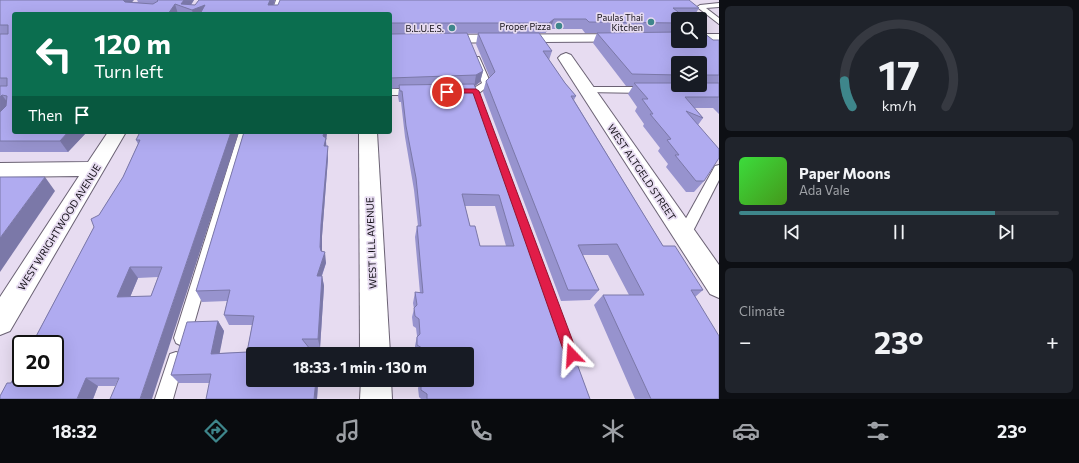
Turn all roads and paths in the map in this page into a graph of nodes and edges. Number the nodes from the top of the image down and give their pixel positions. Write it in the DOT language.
graph roads {
  1 [pos="279,0"];
  2 [pos="719,5"];
  3 [pos="275,12"];
  4 [pos="719,22"];
  5 [pos="671,38"];
  6 [pos="707,38"];
  7 [pos="719,38"];
  8 [pos="392,39"];
  9 [pos="471,46"];
  10 [pos="566,58"];
  11 [pos="587,90"];
  12 [pos="658,90"];
  13 [pos="476,91"];
  14 [pos="392,92"];
  15 [pos="421,92"];
  16 [pos="453,92"];
  17 [pos="481,106"];
  18 [pos="116,134"];
  19 [pos="243,134"];
  20 [pos="368,134"];
  21 [pos="94,169"];
  22 [pos="0,170"];
  23 [pos="719,170"];
  24 [pos="684,235"];
  25 [pos="719,286"];
  26 [pos="0,322"];
  27 [pos="375,347"];
  28 [pos="376,387"];
  29 [pos="164,399"];
  30 [pos="376,399"];
  1 -- 3 [label="lane"];
  2 -- 4 [label="lane"];
  5 -- 9 [label="street"];
  6 -- 7 [label="street"];
  8 -- 9 [label="street"];
  9 -- 13 [label="lane"];
  10 -- 11 [label="street, WEST ALTGELD STREET"];
  11 -- 12 [label="lane"];
  11 -- 24 [label="street, WEST ALTGELD STREET"];
  13 -- 16 [label="lane"];
  13 -- 17 [label="lane"];
  14 -- 15 [label="lane"];
  18 -- 21 [label="street, WEST WRIGHTWOOD AVENUE"];
  19 -- 29 [label="lane"];
  20 -- 27 [label="street, WEST LILL AVENUE"];
  21 -- 22 [label="street"];
  21 -- 26 [label="street, WEST WRIGHTWOOD AVENUE"];
  23 -- 24 [label="lane"];
  24 -- 25 [label="street, WEST ALTGELD STREET"];
  28 -- 30 [label="street"];
}
